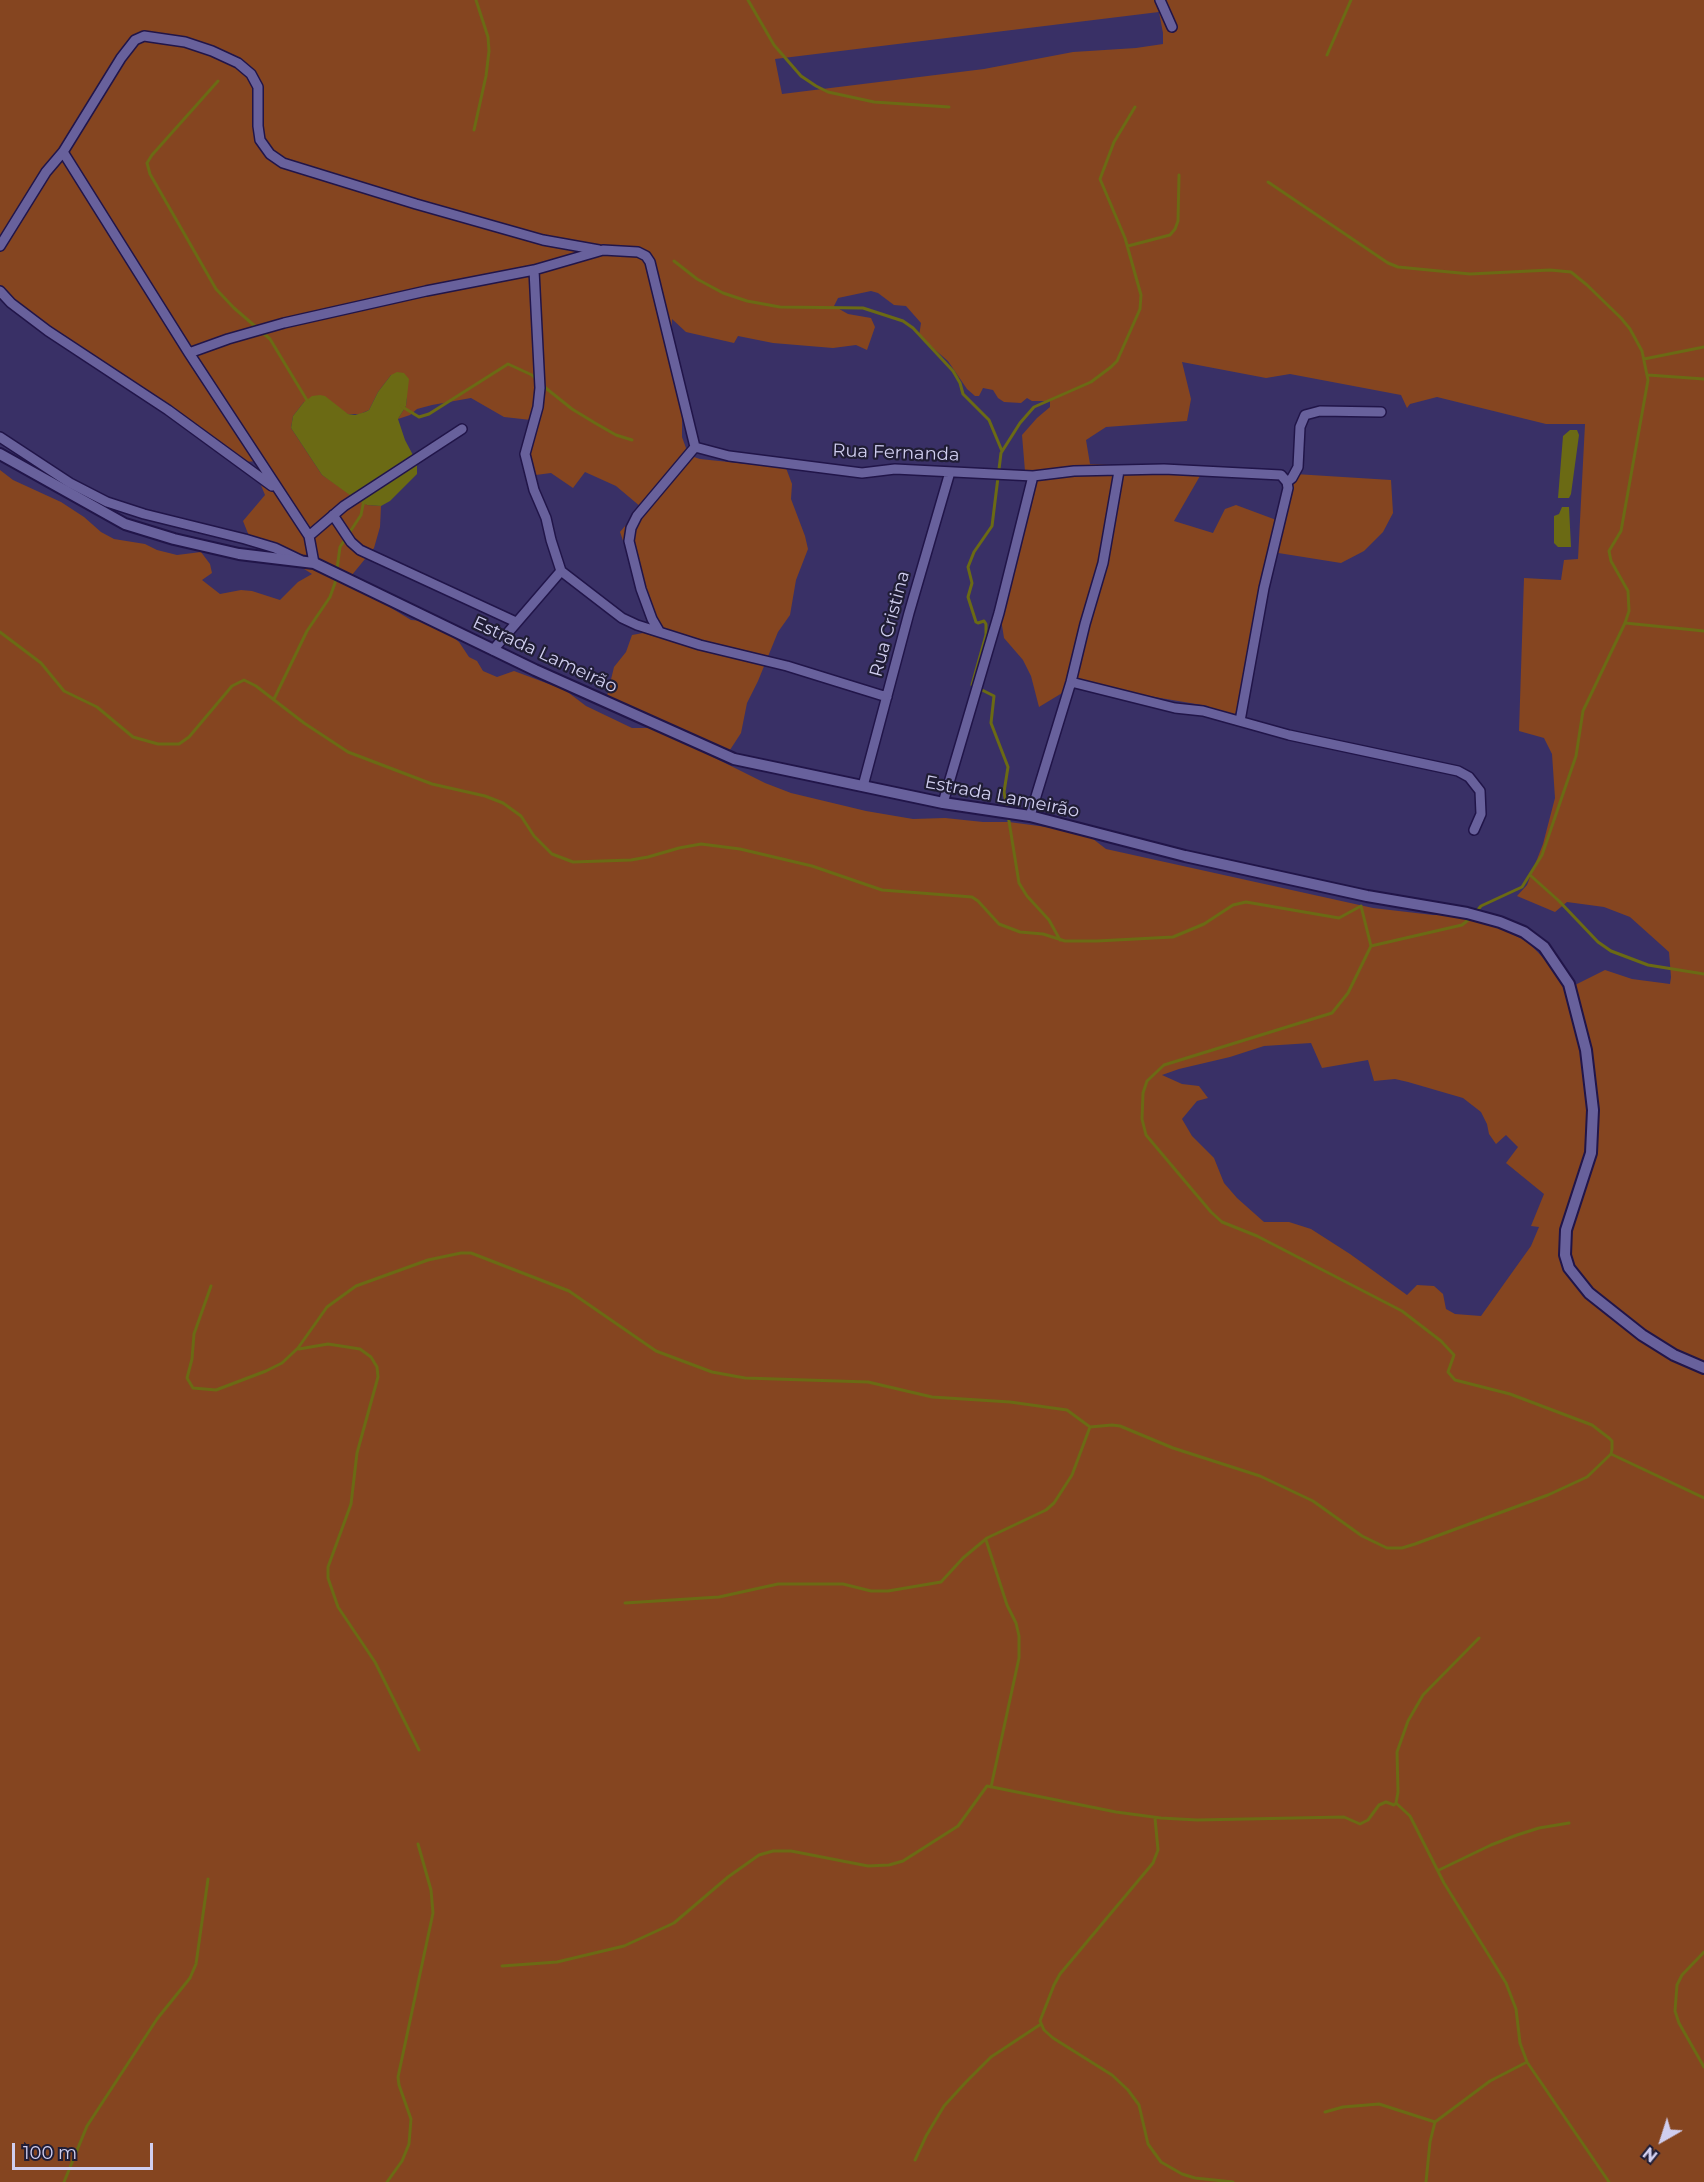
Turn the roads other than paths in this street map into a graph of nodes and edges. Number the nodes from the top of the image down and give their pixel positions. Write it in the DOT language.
graph roads {
  1 [pos="1160,0"];
  2 [pos="1173,27"];
  3 [pos="63,152"];
  4 [pos="0,246"];
  5 [pos="603,250"];
  6 [pos="534,270"];
  7 [pos="0,291"];
  8 [pos="189,353"];
  9 [pos="1380,412"];
  10 [pos="462,429"];
  11 [pos="0,436"];
  12 [pos="695,447"];
  13 [pos="0,454"];
  14 [pos="1119,471"];
  15 [pos="950,472"];
  16 [pos="1033,476"];
  17 [pos="1287,482"];
  18 [pos="277,489"];
  19 [pos="333,515"];
  20 [pos="309,536"];
  21 [pos="309,562"];
  22 [pos="561,572"];
  23 [pos="516,622"];
  24 [pos="659,631"];
  25 [pos="493,650"];
  26 [pos="1071,682"];
  27 [pos="887,697"];
  28 [pos="1240,721"];
  29 [pos="862,786"];
  30 [pos="943,803"];
  31 [pos="1030,816"];
  32 [pos="1474,830"];
  33 [pos="1704,1368"];
  1 -- 2 [label="street"];
  3 -- 4 [label="street"];
  3 -- 5 [label="street"];
  3 -- 8 [label="street"];
  5 -- 6 [label="street"];
  5 -- 12 [label="street"];
  6 -- 8 [label="street"];
  6 -- 22 [label="street"];
  7 -- 18 [label="street"];
  8 -- 18 [label="street"];
  9 -- 17 [label="street"];
  10 -- 19 [label="street"];
  11 -- 21 [label="street"];
  12 -- 15 [label="street, Rua Fernanda"];
  12 -- 24 [label="street"];
  13 -- 21 [label="street, Estrada Lameirão"];
  14 -- 16 [label="street, Rua Fernanda"];
  14 -- 17 [label="street, Rua Fernanda"];
  14 -- 26 [label="street"];
  15 -- 16 [label="street, Rua Fernanda"];
  15 -- 27 [label="street, Rua Cristina"];
  16 -- 30 [label="street"];
  17 -- 28 [label="street"];
  18 -- 20 [label="street"];
  19 -- 20 [label="street"];
  19 -- 23 [label="street"];
  20 -- 21 [label="street"];
  21 -- 25 [label="street, Estrada Lameirão"];
  22 -- 23 [label="street"];
  22 -- 24 [label="street"];
  23 -- 25 [label="street"];
  24 -- 27 [label="street"];
  25 -- 29 [label="street, Estrada Lameirão"];
  26 -- 28 [label="street"];
  26 -- 31 [label="street"];
  27 -- 29 [label="street, Rua Cristina"];
  28 -- 32 [label="street"];
  29 -- 30 [label="street, Estrada Lameirão"];
  30 -- 31 [label="street, Estrada Lameirão"];
  31 -- 33 [label="street, Estrada Lameirão"];
}
